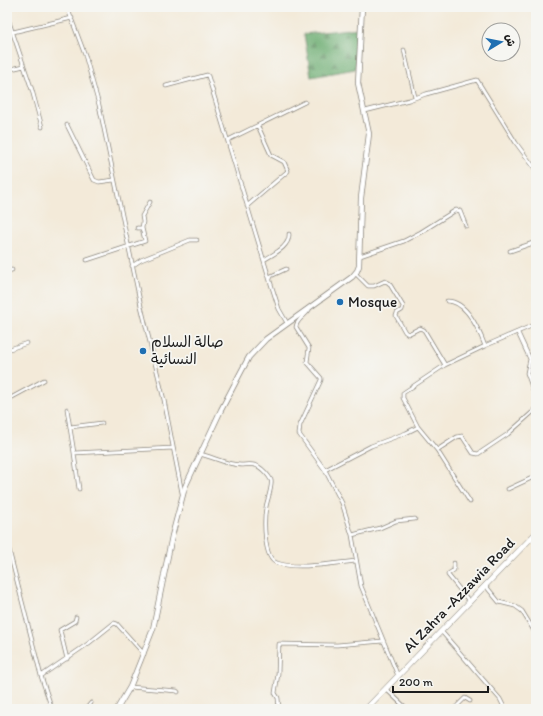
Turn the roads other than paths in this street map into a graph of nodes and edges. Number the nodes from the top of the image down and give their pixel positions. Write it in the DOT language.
graph roads {
  1 [pos="67,7"];
  2 [pos="362,7"];
  3 [pos="7,16"];
  4 [pos="72,18"];
  5 [pos="13,32"];
  6 [pos="404,50"];
  7 [pos="24,66"];
  8 [pos="7,70"];
  9 [pos="166,86"];
  10 [pos="415,97"];
  11 [pos="305,102"];
  12 [pos="365,111"];
  13 [pos="67,124"];
  14 [pos="258,126"];
  15 [pos="42,127"];
  16 [pos="228,140"];
  17 [pos="536,170"];
  18 [pos="114,180"];
  19 [pos="150,202"];
  20 [pos="247,206"];
  21 [pos="466,226"];
  22 [pos="137,228"];
  23 [pos="142,228"];
  24 [pos="289,234"];
  25 [pos="197,240"];
  26 [pos="536,242"];
  27 [pos="128,246"];
  28 [pos="510,252"];
  29 [pos="360,256"];
  30 [pos="87,260"];
  31 [pos="264,260"];
  32 [pos="132,266"];
  33 [pos="286,268"];
  34 [pos="12,270"];
  35 [pos="7,271"];
  36 [pos="356,273"];
  37 [pos="270,281"];
  38 [pos="447,301"];
  39 [pos="310,306"];
  40 [pos="287,324"];
  41 [pos="536,324"];
  42 [pos="518,332"];
  43 [pos="27,343"];
  44 [pos="485,346"];
  45 [pos="7,350"];
  46 [pos="445,365"];
  47 [pos="44,380"];
  48 [pos="536,398"];
  49 [pos="7,400"];
  50 [pos="67,409"];
  51 [pos="536,409"];
  52 [pos="102,423"];
  53 [pos="70,427"];
  54 [pos="418,427"];
  55 [pos="173,448"];
  56 [pos="437,450"];
  57 [pos="74,453"];
  58 [pos="200,454"];
  59 [pos="325,470"];
  60 [pos="536,476"];
  61 [pos="79,489"];
  62 [pos="508,489"];
  63 [pos="182,494"];
  64 [pos="470,502"];
  65 [pos="415,519"];
  66 [pos="536,533"];
  67 [pos="352,535"];
  68 [pos="7,542"];
  69 [pos="356,561"];
  70 [pos="454,563"];
  71 [pos="485,585"];
  72 [pos="469,601"];
  73 [pos="76,618"];
  74 [pos="442,631"];
  75 [pos="536,634"];
  76 [pos="383,641"];
  77 [pos="144,654"];
  78 [pos="67,659"];
  79 [pos="41,676"];
  80 [pos="398,676"];
  81 [pos="130,687"];
  82 [pos="386,689"];
  83 [pos="178,692"];
  84 [pos="470,700"];
  85 [pos="91,704"];
  86 [pos="52,709"];
  87 [pos="86,709"];
  88 [pos="117,709"];
  89 [pos="280,709"];
  90 [pos="366,709"];
  91 [pos="407,709"];
  92 [pos="454,709"];
  93 [pos="505,709"];
  1 -- 4 [label="street"];
  2 -- 12 [label="main road"];
  3 -- 5 [label="street"];
  4 -- 5 [label="street"];
  4 -- 18 [label="street"];
  5 -- 7 [label="street"];
  6 -- 10 [label="street"];
  7 -- 8 [label="street"];
  7 -- 15 [label="street"];
  9 -- 16 [label="street"];
  10 -- 12 [label="street"];
  10 -- 17 [label="street"];
  11 -- 14 [label="street"];
  12 -- 29 [label="main road"];
  13 -- 18 [label="street"];
  14 -- 16 [label="street"];
  14 -- 20 [label="street"];
  16 -- 20 [label="street"];
  18 -- 27 [label="street"];
  19 -- 23 [label="street"];
  20 -- 31 [label="street"];
  21 -- 29 [label="street"];
  22 -- 23 [label="street"];
  23 -- 27 [label="street"];
  24 -- 31 [label="street"];
  25 -- 32 [label="street"];
  26 -- 28 [label="street"];
  27 -- 30 [label="street"];
  27 -- 32 [label="street"];
  29 -- 36 [label="main road"];
  31 -- 37 [label="street"];
  32 -- 55 [label="street"];
  33 -- 37 [label="street"];
  34 -- 35 [label="street"];
  36 -- 39 [label="main road"];
  36 -- 46 [label="street"];
  37 -- 40 [label="street"];
  38 -- 44 [label="street"];
  39 -- 40 [label="main road"];
  39 -- 59 [label="street"];
  40 -- 58 [label="main road"];
  41 -- 42 [label="street"];
  42 -- 44 [label="street"];
  42 -- 48 [label="street"];
  43 -- 45 [label="street"];
  44 -- 46 [label="street"];
  46 -- 54 [label="street"];
  47 -- 49 [label="street"];
  50 -- 53 [label="street"];
  51 -- 56 [label="street"];
  52 -- 53 [label="street"];
  53 -- 57 [label="street"];
  54 -- 56 [label="street"];
  54 -- 59 [label="street"];
  55 -- 57 [label="street"];
  55 -- 63 [label="street"];
  56 -- 64 [label="street"];
  57 -- 61 [label="street"];
  58 -- 63 [label="main road"];
  58 -- 69 [label="street"];
  59 -- 67 [label="street"];
  60 -- 62 [label="street"];
  63 -- 77 [label="main road"];
  65 -- 67 [label="street"];
  66 -- 71 [label="main road, Al Zahra -Azzawia Road"];
  67 -- 69 [label="street"];
  68 -- 79 [label="street"];
  69 -- 76 [label="street"];
  70 -- 72 [label="street"];
  71 -- 72 [label="main road, Al Zahra -Azzawia Road"];
  71 -- 75 [label="street"];
  72 -- 74 [label="main road, Al Zahra -Azzawia Road"];
  73 -- 78 [label="street"];
  74 -- 80 [label="main road, Al Zahra -Azzawia Road"];
  74 -- 93 [label="street"];
  76 -- 80 [label="street"];
  76 -- 89 [label="street"];
  77 -- 78 [label="street"];
  77 -- 81 [label="main road"];
  78 -- 79 [label="street"];
  79 -- 86 [label="street"];
  80 -- 82 [label="main road, Al Zahra -Azzawia Road"];
  81 -- 83 [label="street"];
  81 -- 88 [label="main road"];
  82 -- 90 [label="main road, Al Zahra -Azzawia Road"];
  82 -- 91 [label="street"];
  84 -- 92 [label="street"];
  85 -- 87 [label="street"];
}
